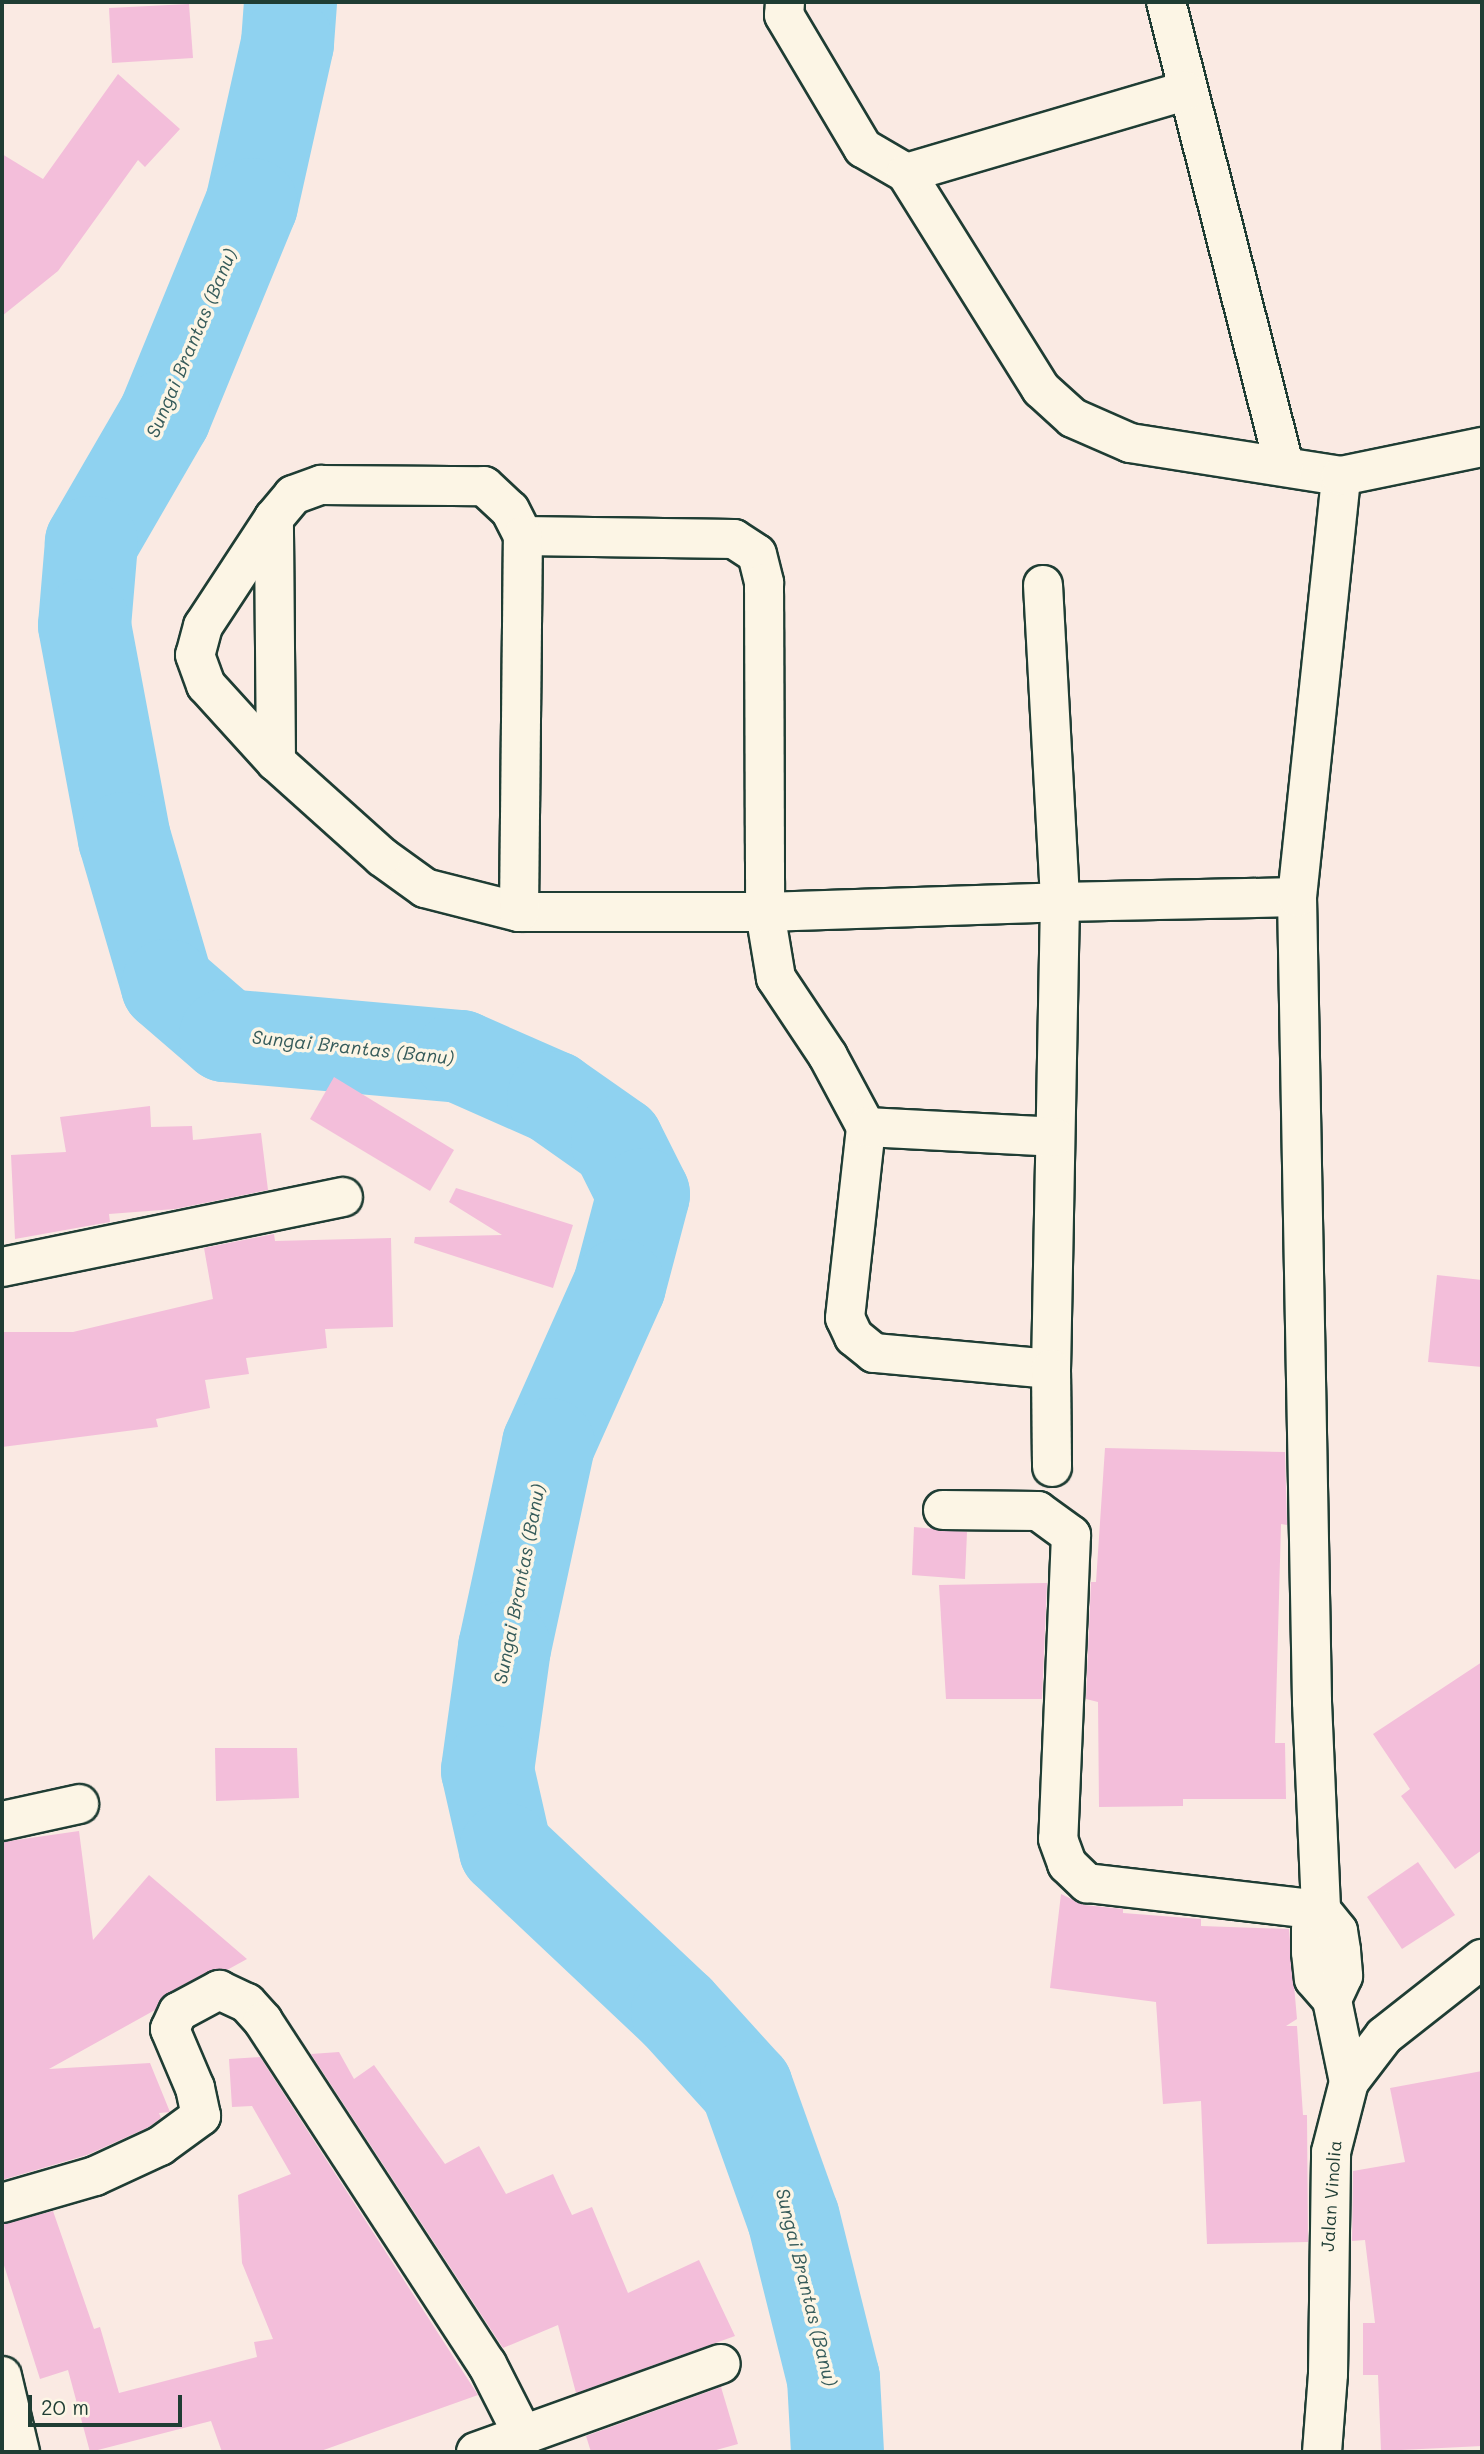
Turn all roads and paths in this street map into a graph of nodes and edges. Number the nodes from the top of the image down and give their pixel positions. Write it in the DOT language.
graph roads {
  1 [pos="785,2"];
  2 [pos="1166,2"];
  3 [pos="1185,91"];
  4 [pos="906,173"];
  5 [pos="1482,446"];
  6 [pos="1284,466"];
  7 [pos="1341,476"];
  8 [pos="274,518"];
  9 [pos="523,536"];
  10 [pos="1043,585"];
  11 [pos="276,762"];
  12 [pos="1297,897"];
  13 [pos="1060,902"];
  14 [pos="519,912"];
  15 [pos="765,912"];
  16 [pos="866,1127"];
  17 [pos="1054,1137"];
  18 [pos="343,1197"];
  19 [pos="2,1267"];
  20 [pos="1051,1369"];
  21 [pos="1052,1467"];
  22 [pos="943,1510"];
  23 [pos="79,1804"];
  24 [pos="2,1821"];
  25 [pos="1321,1910"];
  26 [pos="1482,1959"];
  27 [pos="1349,2082"];
  28 [pos="2,2203"];
  29 [pos="721,2364"];
  30 [pos="2,2376"];
  31 [pos="524,2437"];
  32 [pos="20,2452"];
  33 [pos="475,2452"];
  34 [pos="1322,2452"];
  1 -- 4 [label="street"];
  2 -- 3 [label="street"];
  3 -- 4 [label="street"];
  3 -- 6 [label="street"];
  4 -- 6 [label="street"];
  5 -- 7 [label="street"];
  6 -- 7 [label="street"];
  7 -- 12 [label="street"];
  8 -- 9 [label="street"];
  8 -- 11 [label="street"];
  8 -- 11 [label="street"];
  9 -- 14 [label="street"];
  9 -- 15 [label="street"];
  10 -- 13 [label="street"];
  11 -- 14 [label="street"];
  12 -- 13 [label="street"];
  12 -- 25 [label="street"];
  13 -- 15 [label="street"];
  13 -- 17 [label="street"];
  14 -- 15 [label="street"];
  15 -- 16 [label="street"];
  16 -- 17 [label="street"];
  16 -- 20 [label="street"];
  17 -- 20 [label="street"];
  18 -- 19 [label="street"];
  20 -- 21 [label="street"];
  22 -- 25 [label="street"];
  23 -- 24 [label="street"];
  25 -- 27 [label="street"];
  26 -- 27 [label="street, Jalan Vinolia"];
  27 -- 34 [label="street, Jalan Vinolia"];
  28 -- 31 [label="street"];
  29 -- 31 [label="street"];
  30 -- 32 [label="street"];
  31 -- 33 [label="street"];
}
